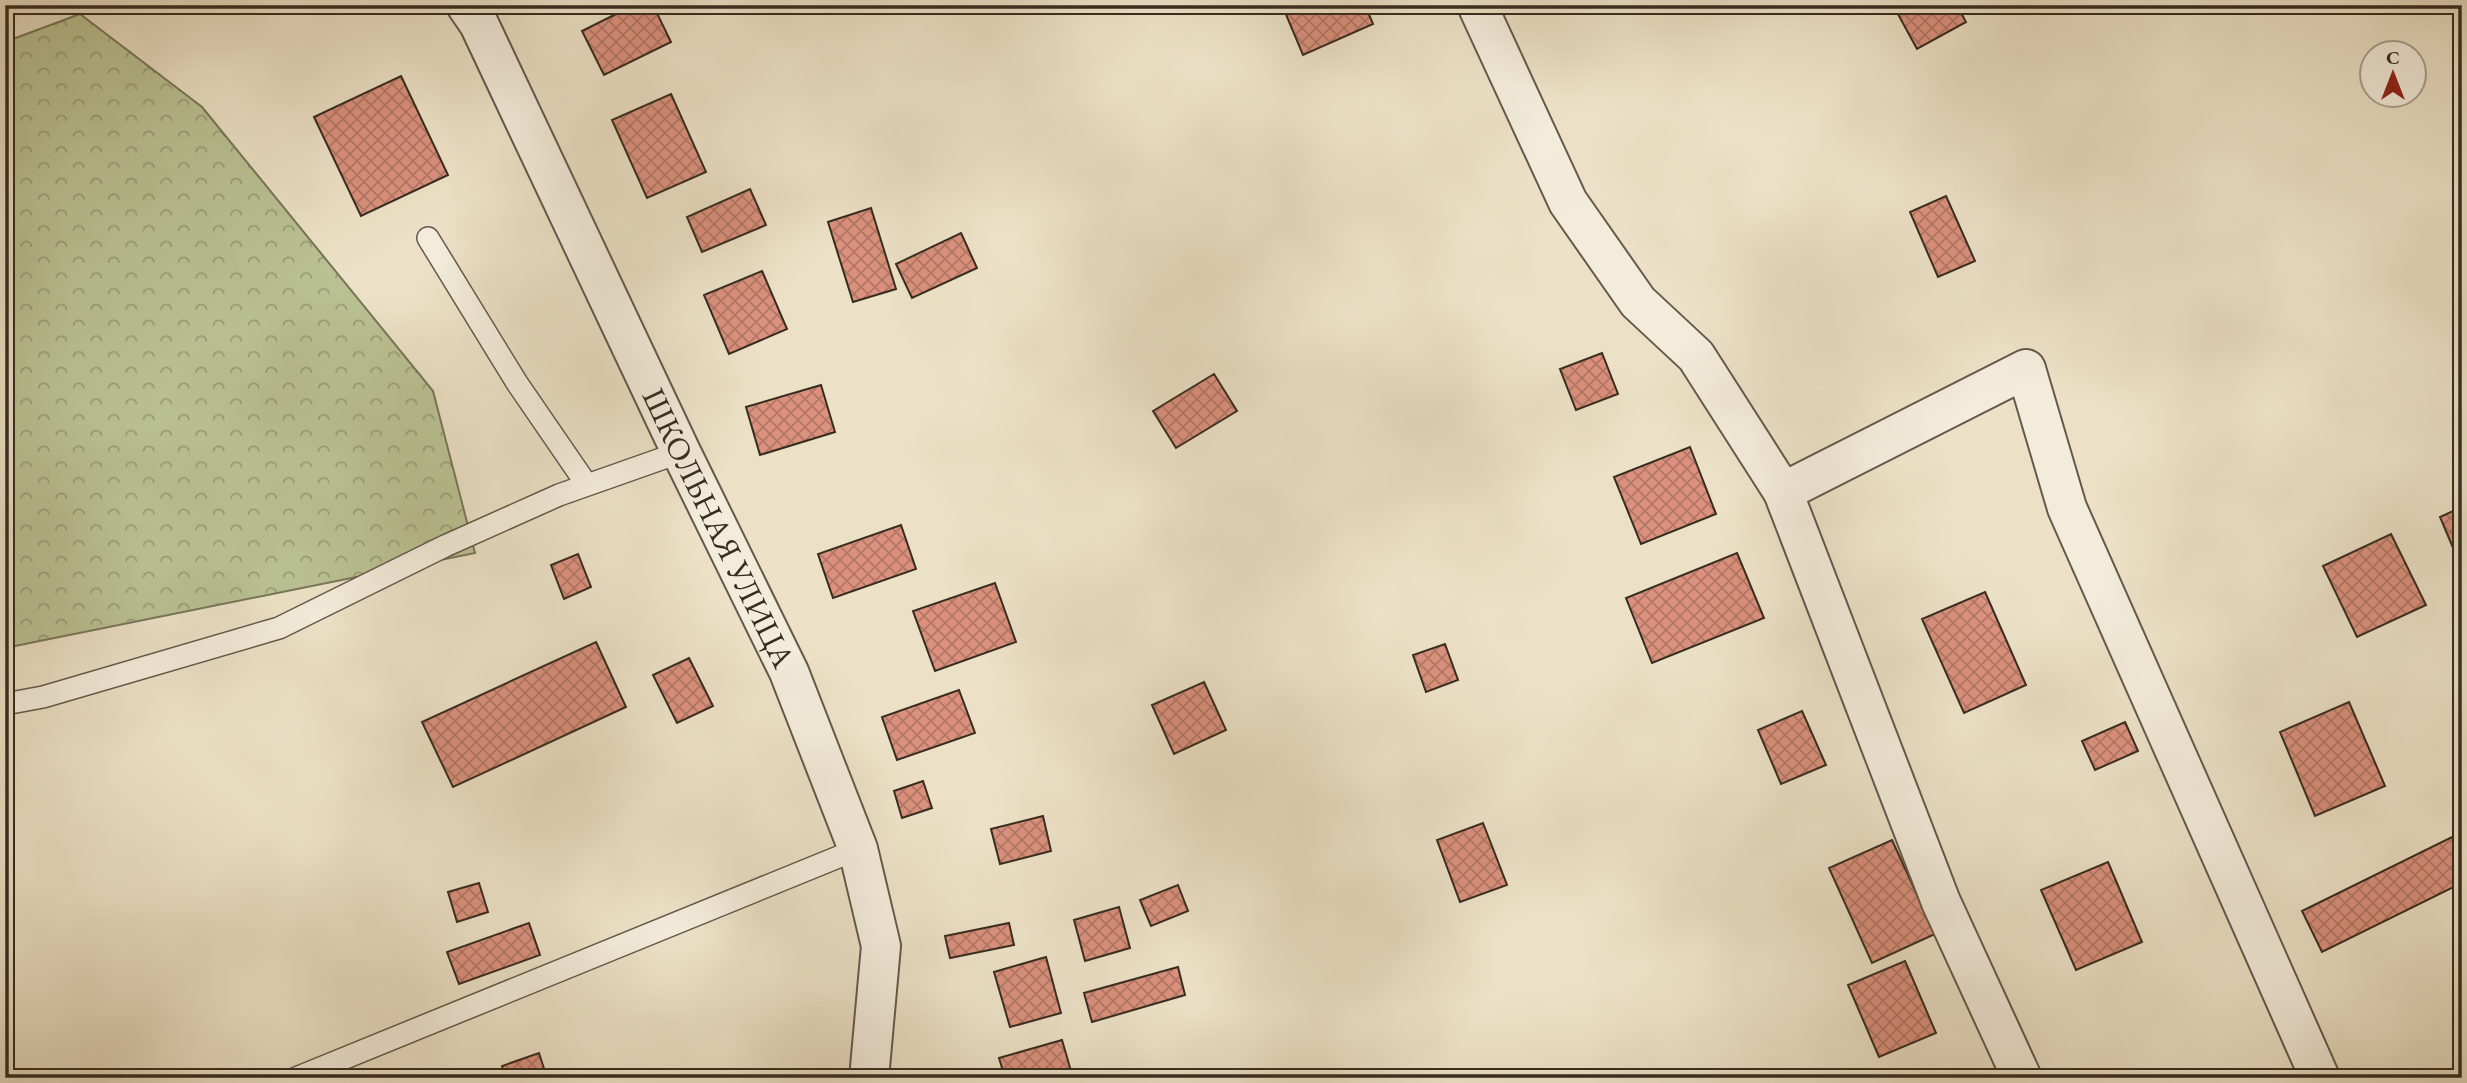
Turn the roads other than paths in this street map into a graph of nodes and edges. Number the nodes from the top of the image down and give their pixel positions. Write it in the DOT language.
graph roads {
  1 [pos="466,5"];
  2 [pos="1477,5"];
  3 [pos="428,238"];
  4 [pos="681,452"];
  5 [pos="587,485"];
  6 [pos="1783,492"];
  7 [pos="5,704"];
  8 [pos="858,849"];
  9 [pos="296,1078"];
  10 [pos="869,1078"];
  11 [pos="2022,1078"];
  12 [pos="2320,1078"];
  1 -- 4 [label="street, ШКОЛЬНАЯ УЛИЦА"];
  2 -- 6 [label="street"];
  3 -- 5 [label="lane"];
  4 -- 5 [label="lane"];
  4 -- 8 [label="street, ШКОЛЬНАЯ УЛИЦА"];
  5 -- 7 [label="lane"];
  6 -- 11 [label="street"];
  6 -- 12 [label="street"];
  8 -- 9 [label="lane"];
  8 -- 10 [label="street, ШКОЛЬНАЯ УЛИЦА"];
}
